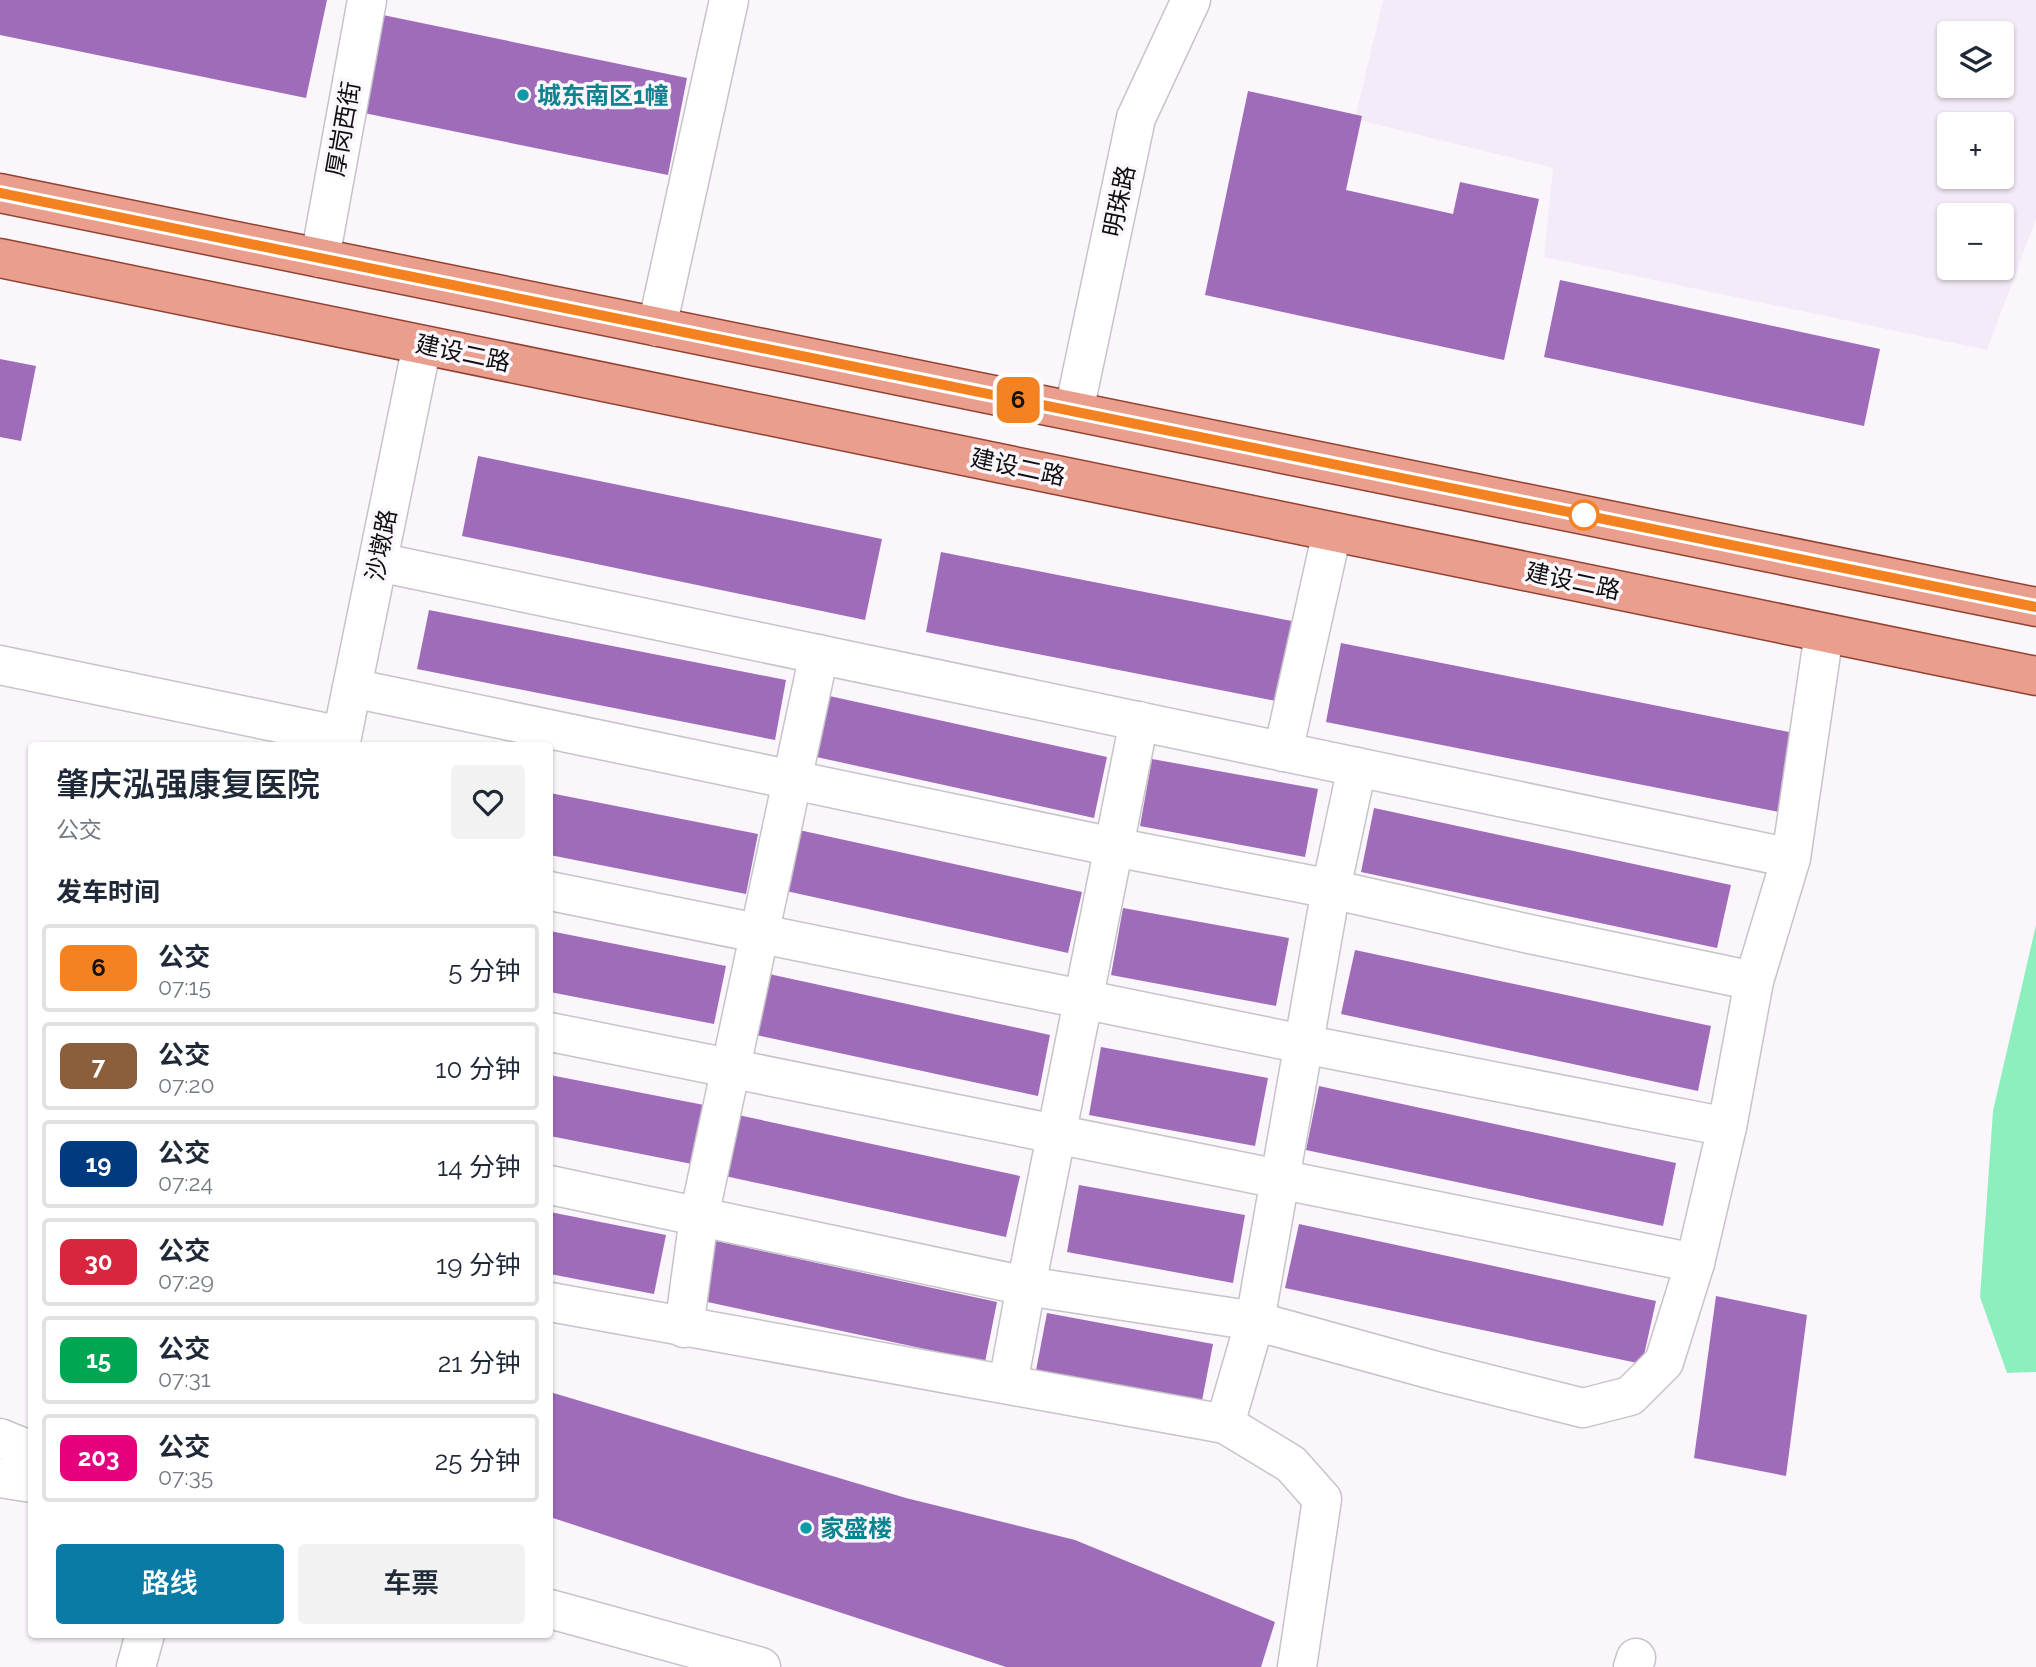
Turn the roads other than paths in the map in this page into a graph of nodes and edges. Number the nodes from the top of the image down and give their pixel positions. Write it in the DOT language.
graph roads {
  1 [pos="367,0"];
  2 [pos="729,0"];
  3 [pos="1191,0"];
  4 [pos="0,193"];
  5 [pos="0,258"];
  6 [pos="320,258"];
  7 [pos="657,327"];
  8 [pos="422,345"];
  9 [pos="1074,411"];
  10 [pos="1332,532"];
  11 [pos="378,562"];
  12 [pos="2036,607"];
  13 [pos="1824,633"];
  14 [pos="819,654"];
  15 [pos="0,665"];
  16 [pos="2036,677"];
  17 [pos="352,688"];
  18 [pos="1139,721"];
  19 [pos="341,741"];
  20 [pos="1283,752"];
  21 [pos="1357,767"];
  22 [pos="792,780"];
  23 [pos="1114,847"];
  24 [pos="1791,858"];
  25 [pos="1332,889"];
  26 [pos="553,892"];
  27 [pos="759,933"];
  28 [pos="1754,981"];
  29 [pos="1084,998"];
  30 [pos="553,1033"];
  31 [pos="1303,1044"];
  32 [pos="731,1069"];
  33 [pos="1727,1127"];
  34 [pos="1056,1134"];
  35 [pos="1281,1181"];
  36 [pos="553,1186"];
  37 [pos="699,1217"];
  38 [pos="1695,1263"];
  39 [pos="1026,1286"];
  40 [pos="553,1303"];
  41 [pos="1255,1321"];
  42 [pos="684,1328"];
  43 [pos="1008,1384"];
  44 [pos="1226,1424"];
  45 [pos="0,1438"];
  46 [pos="28,1449"];
  47 [pos="0,1478"];
  48 [pos="28,1482"];
  49 [pos="553,1610"];
  50 [pos="144,1638"];
  51 [pos="136,1667"];
  52 [pos="761,1667"];
  53 [pos="1297,1667"];
  1 -- 6 [label="street, 厚岗西街"];
  2 -- 7 [label="street"];
  3 -- 9 [label="street, 明珠路"];
  4 -- 6 [label="main road"];
  5 -- 8 [label="main road, 建设二路"];
  6 -- 7 [label="main road"];
  7 -- 9 [label="main road"];
  8 -- 10 [label="main road, 建设二路"];
  8 -- 11 [label="street, 沙墩路"];
  9 -- 12 [label="main road"];
  10 -- 13 [label="main road, 建设二路"];
  10 -- 20 [label="street"];
  11 -- 14 [label="street"];
  11 -- 17 [label="street, 沙墩路"];
  13 -- 16 [label="main road, 建设二路"];
  13 -- 24 [label="street"];
  14 -- 18 [label="street"];
  14 -- 22 [label="street"];
  15 -- 19 [label="street"];
  17 -- 19 [label="street, 沙墩路"];
  17 -- 22 [label="street"];
  18 -- 20 [label="street"];
  18 -- 23 [label="street"];
  20 -- 21 [label="street"];
  21 -- 24 [label="street"];
  21 -- 25 [label="street"];
  22 -- 23 [label="street"];
  22 -- 27 [label="street"];
  23 -- 25 [label="street"];
  23 -- 29 [label="street"];
  24 -- 28 [label="street"];
  25 -- 28 [label="street"];
  25 -- 31 [label="street"];
  26 -- 27 [label="street"];
  27 -- 29 [label="street"];
  27 -- 32 [label="street"];
  28 -- 33 [label="street"];
  29 -- 31 [label="street"];
  29 -- 34 [label="street"];
  30 -- 32 [label="street"];
  31 -- 33 [label="street"];
  31 -- 35 [label="street"];
  32 -- 34 [label="street"];
  32 -- 37 [label="street"];
  33 -- 38 [label="street"];
  34 -- 35 [label="street"];
  34 -- 39 [label="street"];
  35 -- 38 [label="street"];
  35 -- 41 [label="street"];
  36 -- 37 [label="street"];
  37 -- 39 [label="street"];
  37 -- 42 [label="street"];
  38 -- 41 [label="street"];
  39 -- 41 [label="street"];
  39 -- 43 [label="street"];
  40 -- 42 [label="street"];
  41 -- 44 [label="street"];
  42 -- 43 [label="street"];
  43 -- 44 [label="street"];
  44 -- 53 [label="street"];
  45 -- 46 [label="street"];
  47 -- 48 [label="street"];
  49 -- 52 [label="street"];
  50 -- 51 [label="street"];
}
